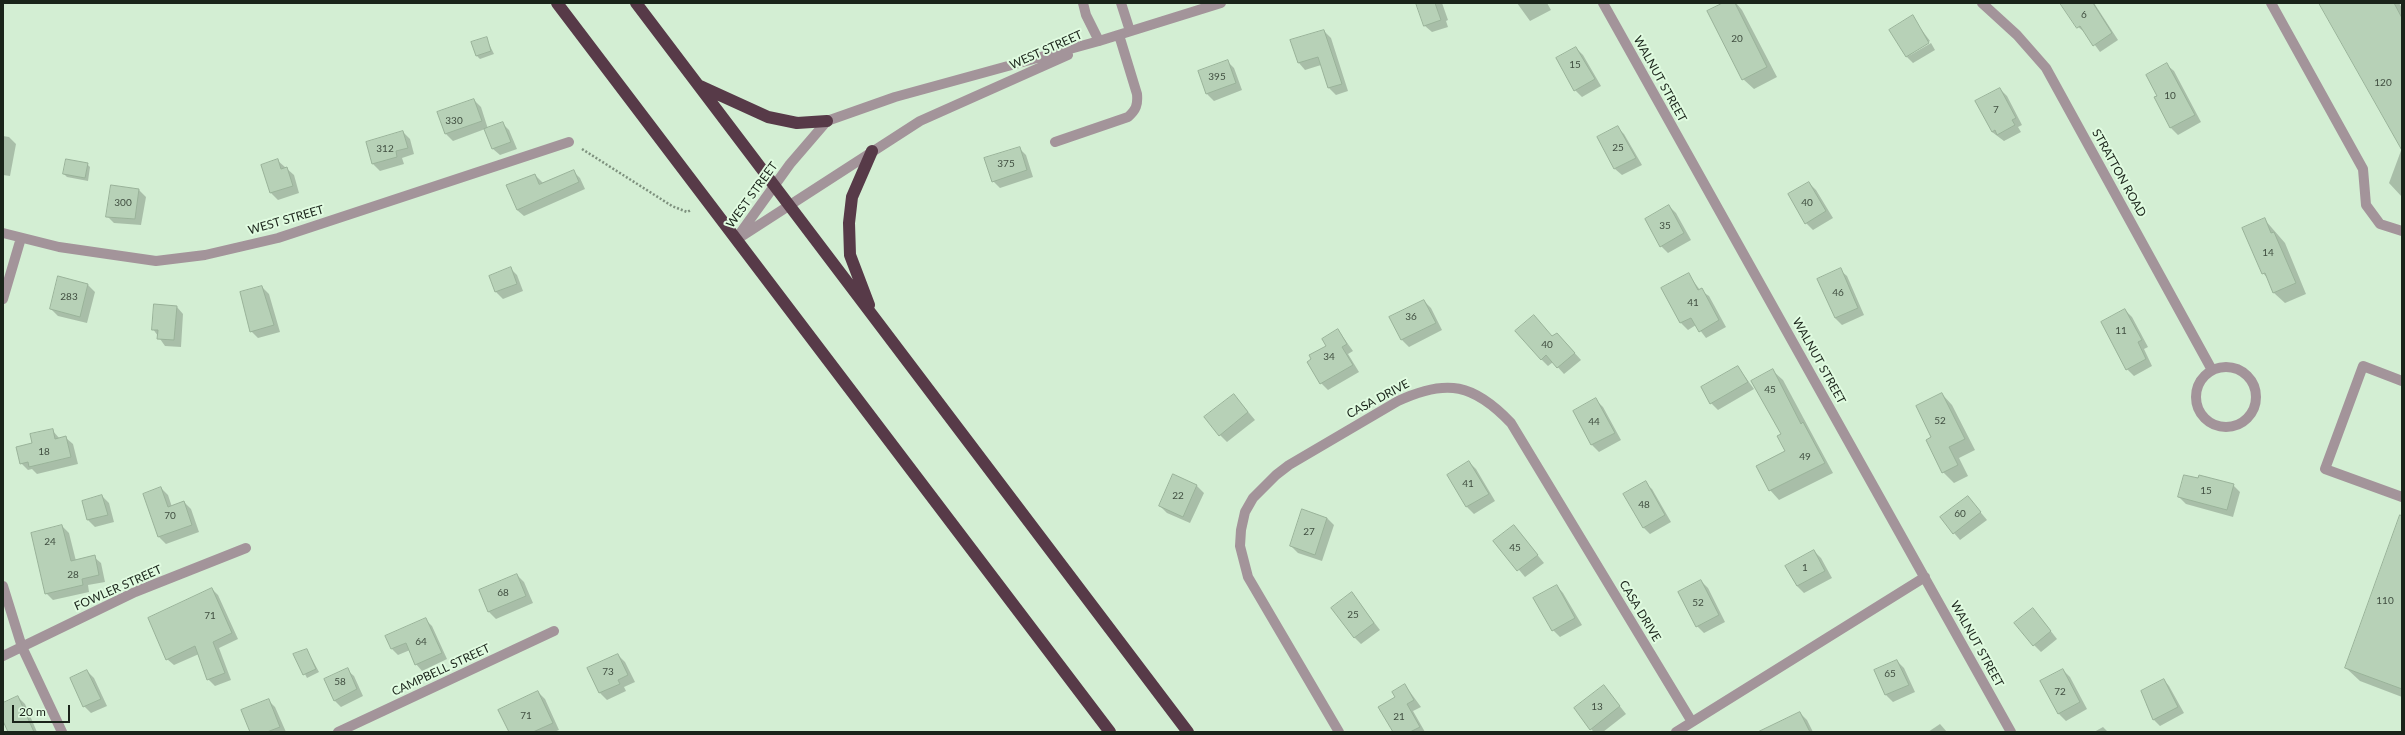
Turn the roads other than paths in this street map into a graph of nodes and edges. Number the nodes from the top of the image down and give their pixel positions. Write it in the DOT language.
graph roads {
  1 [pos="557,3"];
  2 [pos="636,3"];
  3 [pos="1083,3"];
  4 [pos="1121,3"];
  5 [pos="1220,3"];
  6 [pos="1603,3"];
  7 [pos="1982,3"];
  8 [pos="2271,3"];
  9 [pos="1130,31"];
  10 [pos="1120,35"];
  11 [pos="1099,41"];
  12 [pos="698,85"];
  13 [pos="827,121"];
  14 [pos="569,142"];
  15 [pos="1055,142"];
  16 [pos="872,151"];
  17 [pos="775,187"];
  18 [pos="789,205"];
  19 [pos="2402,231"];
  20 [pos="3,233"];
  21 [pos="21,238"];
  22 [pos="736,239"];
  23 [pos="3,299"];
  24 [pos="875,319"];
  25 [pos="2212,370"];
  26 [pos="2402,381"];
  27 [pos="2402,497"];
  28 [pos="246,548"];
  29 [pos="1924,577"];
  30 [pos="3,586"];
  31 [pos="554,631"];
  32 [pos="22,647"];
  33 [pos="3,656"];
  34 [pos="1692,722"];
  35 [pos="62,732"];
  36 [pos="338,732"];
  37 [pos="1110,732"];
  38 [pos="1188,732"];
  39 [pos="1339,732"];
  40 [pos="1676,732"];
  41 [pos="2011,732"];
  1 -- 22 [label="highway"];
  2 -- 12 [label="highway"];
  3 -- 11 [label="street"];
  4 -- 9 [label="street"];
  5 -- 9 [label="street, WEST STREET"];
  6 -- 29 [label="street, WALNUT STREET"];
  7 -- 25 [label="street, STRATTON ROAD"];
  8 -- 19 [label="street"];
  9 -- 10 [label="street, WEST STREET"];
  10 -- 11 [label="street, WEST STREET"];
  10 -- 15 [label="street"];
  11 -- 13 [label="street, WEST STREET"];
  11 -- 16 [label="street, WEST STREET"];
  12 -- 13 [label="highway"];
  12 -- 17 [label="highway"];
  13 -- 17 [label="street, WEST STREET"];
  14 -- 21 [label="street, WEST STREET"];
  16 -- 18 [label="street, WEST STREET"];
  16 -- 24 [label="highway"];
  17 -- 18 [label="highway"];
  17 -- 22 [label="street, WEST STREET"];
  18 -- 22 [label="street, WEST STREET"];
  18 -- 24 [label="highway"];
  20 -- 21 [label="street, WEST STREET"];
  21 -- 23 [label="street"];
  22 -- 37 [label="highway"];
  24 -- 38 [label="highway"];
  25 -- 25 [label="street"];
  26 -- 27 [label="street"];
  28 -- 32 [label="street, FOWLER STREET"];
  29 -- 34 [label="street"];
  29 -- 41 [label="street, WALNUT STREET"];
  30 -- 32 [label="street"];
  31 -- 36 [label="street, CAMPBELL STREET"];
  32 -- 33 [label="street, FOWLER STREET"];
  32 -- 35 [label="street"];
  34 -- 39 [label="street, CASA DRIVE"];
  34 -- 40 [label="street"];
}
